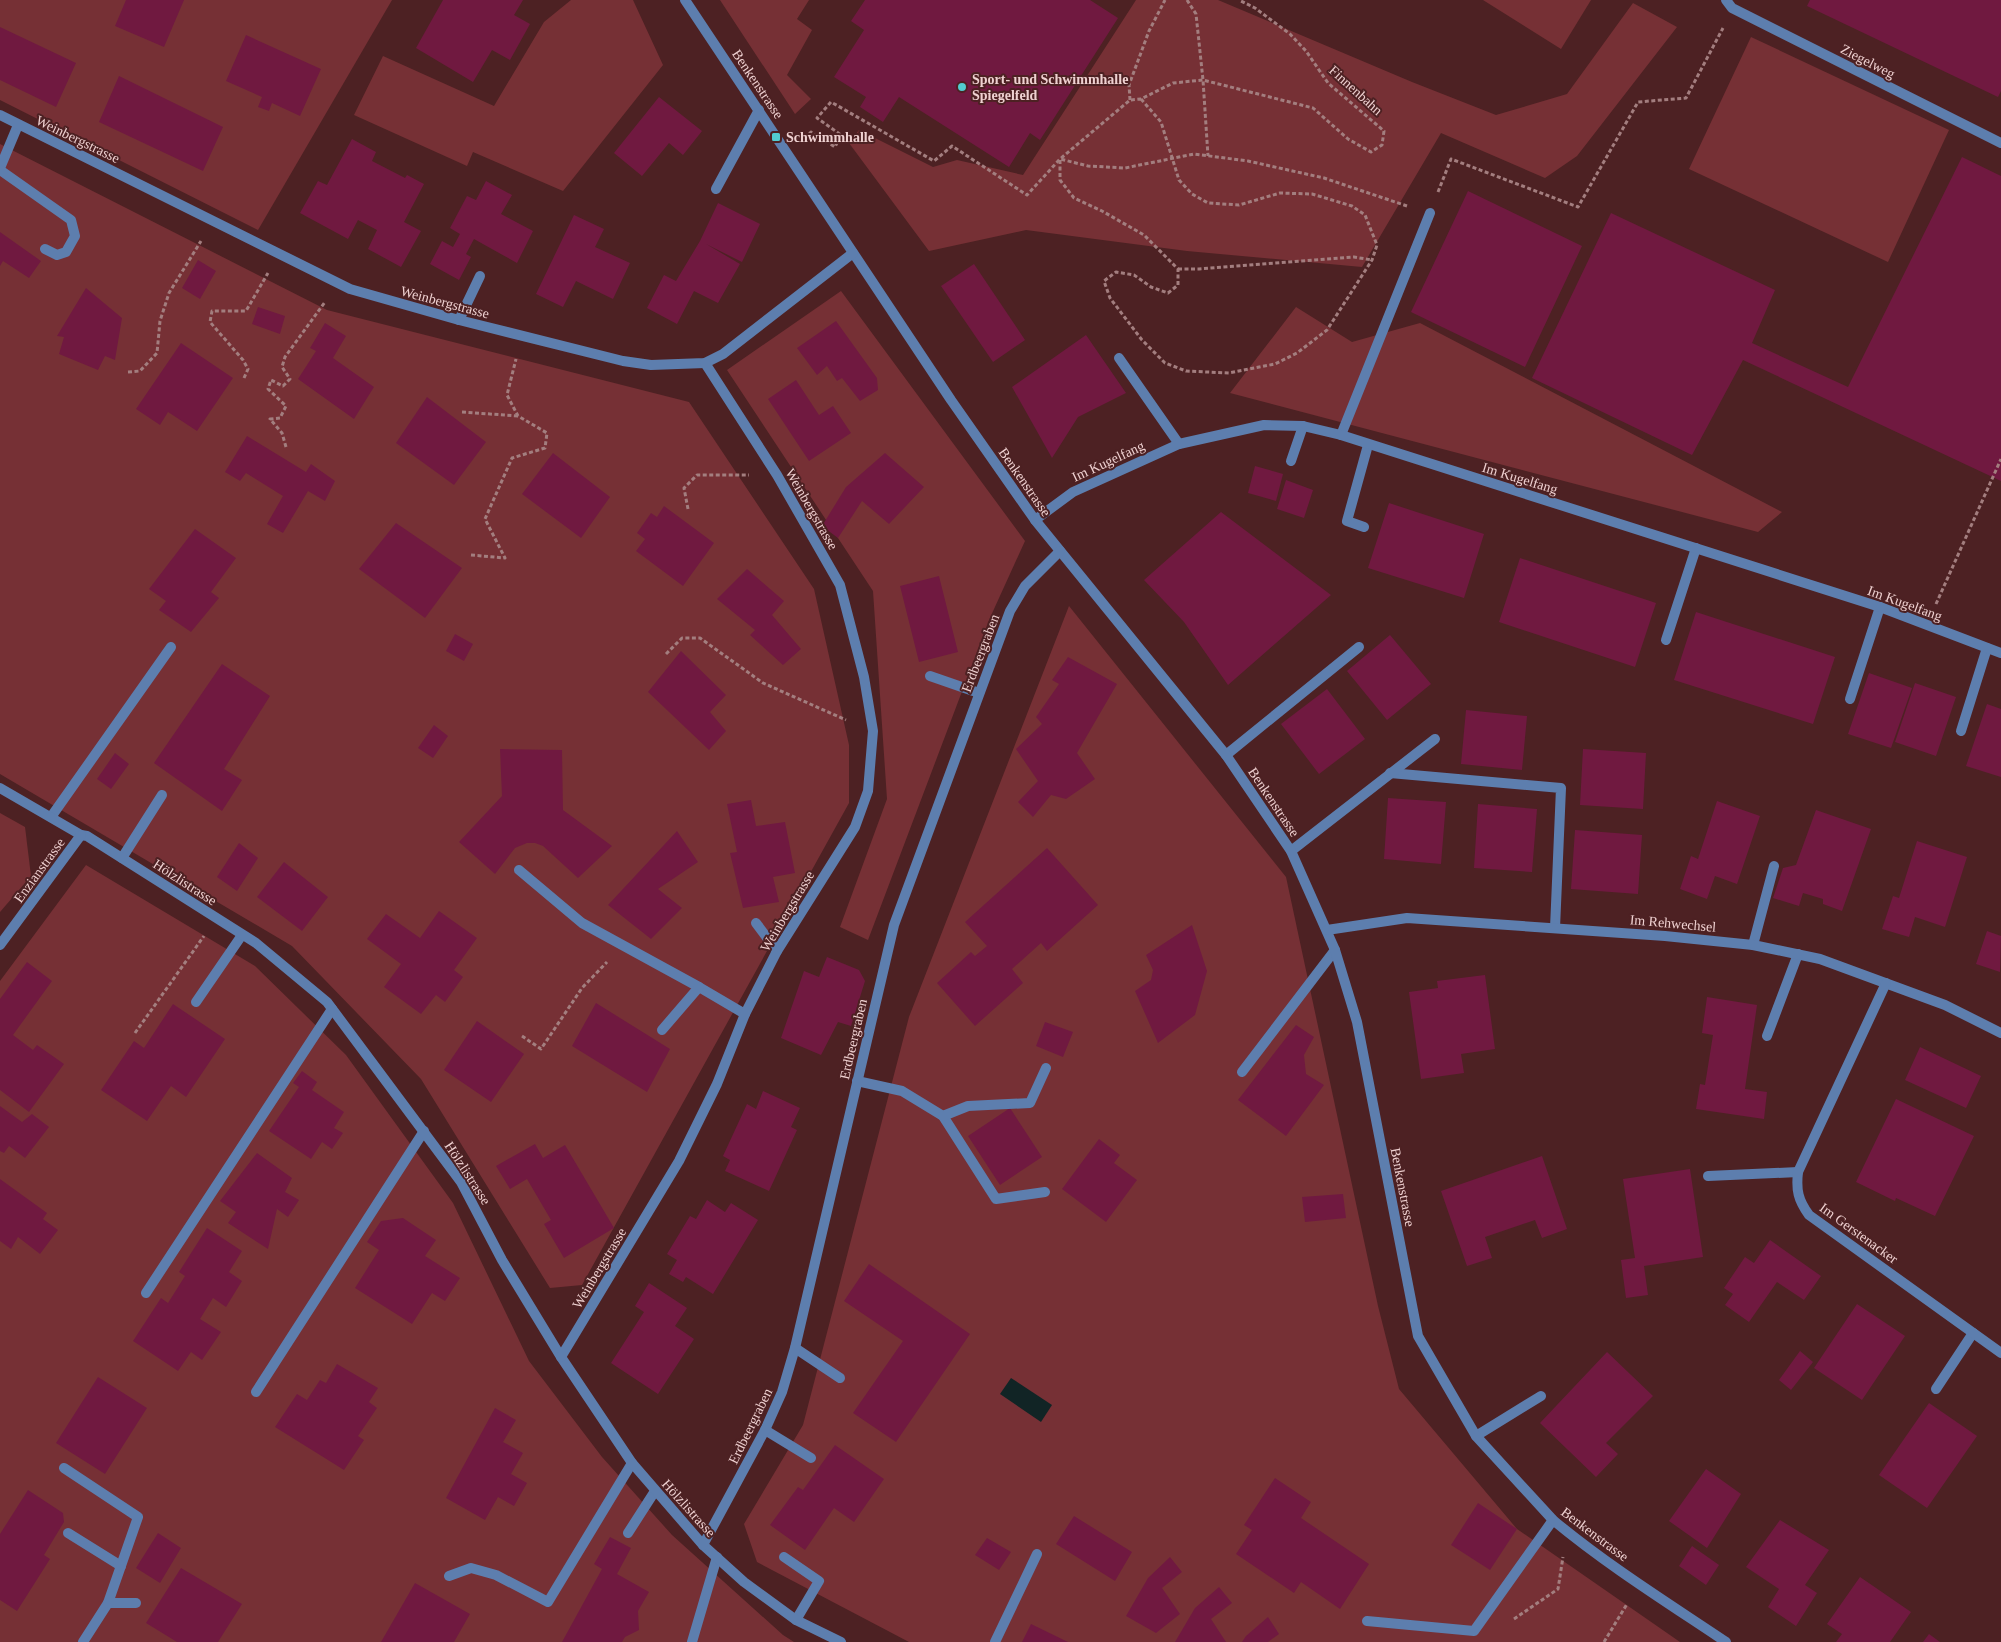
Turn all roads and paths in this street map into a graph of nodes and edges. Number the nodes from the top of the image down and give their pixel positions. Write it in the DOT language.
graph roads {
  1 [pos="685,0"];
  2 [pos="1164,0"];
  3 [pos="1187,0"];
  4 [pos="1239,0"];
  5 [pos="1729,4"];
  6 [pos="1203,80"];
  7 [pos="1141,99"];
  8 [pos="1130,100"];
  9 [pos="759,110"];
  10 [pos="0,115"];
  11 [pos="18,124"];
  12 [pos="2001,143"];
  13 [pos="1208,156"];
  14 [pos="790,157"];
  15 [pos="1060,158"];
  16 [pos="1173,159"];
  17 [pos="0,169"];
  18 [pos="716,189"];
  19 [pos="1430,213"];
  20 [pos="213,221"];
  21 [pos="45,249"];
  22 [pos="853,253"];
  23 [pos="279,254"];
  24 [pos="1372,260"];
  25 [pos="1178,269"];
  26 [pos="480,276"];
  27 [pos="338,284"];
  28 [pos="459,320"];
  29 [pos="522,336"];
  30 [pos="1119,358"];
  31 [pos="705,364"];
  32 [pos="128,372"];
  33 [pos="244,378"];
  34 [pos="462,412"];
  35 [pos="518,416"];
  36 [pos="1303,426"];
  37 [pos="1341,435"];
  38 [pos="1179,444"];
  39 [pos="1368,445"];
  40 [pos="286,447"];
  41 [pos="2001,459"];
  42 [pos="1291,461"];
  43 [pos="777,475"];
  44 [pos="688,509"];
  45 [pos="1035,520"];
  46 [pos="1364,527"];
  47 [pos="1696,548"];
  48 [pos="1060,551"];
  49 [pos="471,555"];
  50 [pos="1880,607"];
  51 [pos="1926,625"];
  52 [pos="1666,640"];
  53 [pos="171,647"];
  54 [pos="1359,647"];
  55 [pos="1987,648"];
  56 [pos="2001,653"];
  57 [pos="666,654"];
  58 [pos="930,676"];
  59 [pos="980,694"];
  60 [pos="1850,699"];
  61 [pos="873,731"];
  62 [pos="1961,731"];
  63 [pos="1435,738"];
  64 [pos="1226,755"];
  65 [pos="1390,773"];
  66 [pos="0,788"];
  67 [pos="162,795"];
  68 [pos="51,817"];
  69 [pos="82,835"];
  70 [pos="1291,851"];
  71 [pos="122,858"];
  72 [pos="1774,866"];
  73 [pos="519,870"];
  74 [pos="216,918"];
  75 [pos="756,923"];
  76 [pos="1555,928"];
  77 [pos="1327,930"];
  78 [pos="242,935"];
  79 [pos="0,945"];
  80 [pos="623,945"];
  81 [pos="1753,945"];
  82 [pos="1335,950"];
  83 [pos="778,951"];
  84 [pos="1798,954"];
  85 [pos="1886,983"];
  86 [pos="699,987"];
  87 [pos="196,1002"];
  88 [pos="332,1008"];
  89 [pos="745,1014"];
  90 [pos="662,1030"];
  91 [pos="2001,1032"];
  92 [pos="135,1034"];
  93 [pos="522,1036"];
  94 [pos="1768,1036"];
  95 [pos="1046,1068"];
  96 [pos="1242,1072"];
  97 [pos="857,1081"];
  98 [pos="943,1116"];
  99 [pos="424,1131"];
  100 [pos="1798,1172"];
  101 [pos="1708,1176"];
  102 [pos="1045,1192"];
  103 [pos="146,1293"];
  104 [pos="1973,1333"];
  105 [pos="795,1348"];
  106 [pos="2001,1353"];
  107 [pos="561,1357"];
  108 [pos="840,1378"];
  109 [pos="1936,1389"];
  110 [pos="256,1392"];
  111 [pos="1541,1396"];
  112 [pos="766,1430"];
  113 [pos="1476,1436"];
  114 [pos="811,1458"];
  115 [pos="632,1463"];
  116 [pos="64,1468"];
  117 [pos="655,1491"];
  118 [pos="1553,1520"];
  119 [pos="1567,1532"];
  120 [pos="68,1533"];
  121 [pos="628,1533"];
  122 [pos="703,1546"];
  123 [pos="1037,1554"];
  124 [pos="784,1557"];
  125 [pos="717,1558"];
  126 [pos="121,1566"];
  127 [pos="449,1576"];
  128 [pos="1638,1584"];
  129 [pos="108,1603"];
  130 [pos="136,1603"];
  131 [pos="796,1620"];
  132 [pos="1367,1621"];
  133 [pos="1510,1622"];
  134 [pos="82,1642"];
  135 [pos="692,1642"];
  136 [pos="841,1642"];
  137 [pos="995,1642"];
  138 [pos="1604,1642"];
  139 [pos="1726,1642"];
  1 -- 9 [label="street, Benkenstrasse"];
  2 -- 8 [label="path"];
  3 -- 6 [label="path"];
  4 -- 6 [label="path, Finnenbahn"];
  5 -- 12 [label="street, Ziegelweg"];
  5 -- 19 [label="path"];
  6 -- 7 [label="path, Finnenbahn"];
  6 -- 13 [label="path"];
  7 -- 8 [label="path, Finnenbahn"];
  7 -- 16 [label="path"];
  8 -- 15 [label="path"];
  9 -- 14 [label="street, Benkenstrasse"];
  9 -- 18 [label="street"];
  10 -- 11 [label="street, Weinbergstrasse"];
  11 -- 17 [label="street"];
  11 -- 20 [label="street, Weinbergstrasse"];
  13 -- 16 [label="path"];
  13 -- 19 [label="path"];
  14 -- 15 [label="path"];
  14 -- 22 [label="street, Benkenstrasse"];
  15 -- 16 [label="path"];
  15 -- 25 [label="path"];
  16 -- 24 [label="path"];
  17 -- 21 [label="street"];
  19 -- 37 [label="street"];
  20 -- 23 [label="street, Weinbergstrasse"];
  20 -- 32 [label="path"];
  22 -- 31 [label="street"];
  22 -- 45 [label="street, Benkenstrasse"];
  23 -- 27 [label="street, Weinbergstrasse"];
  23 -- 33 [label="path"];
  24 -- 25 [label="path"];
  24 -- 25 [label="path"];
  26 -- 28 [label="street"];
  27 -- 28 [label="street, Weinbergstrasse"];
  27 -- 40 [label="path"];
  28 -- 29 [label="street, Weinbergstrasse"];
  29 -- 31 [label="street, Weinbergstrasse"];
  29 -- 35 [label="path"];
  30 -- 38 [label="street"];
  31 -- 43 [label="street, Weinbergstrasse"];
  34 -- 35 [label="path"];
  35 -- 49 [label="path"];
  36 -- 37 [label="street, Im Kugelfang"];
  36 -- 38 [label="street, Im Kugelfang"];
  36 -- 42 [label="street"];
  37 -- 39 [label="street, Im Kugelfang"];
  38 -- 45 [label="street, Im Kugelfang"];
  39 -- 46 [label="street"];
  39 -- 47 [label="street, Im Kugelfang"];
  41 -- 51 [label="path"];
  43 -- 44 [label="path"];
  43 -- 61 [label="street, Weinbergstrasse"];
  45 -- 48 [label="street, Benkenstrasse"];
  47 -- 50 [label="street, Im Kugelfang"];
  47 -- 52 [label="street"];
  48 -- 59 [label="street, Erdbeergraben"];
  48 -- 64 [label="street, Benkenstrasse"];
  50 -- 51 [label="street, Im Kugelfang"];
  50 -- 60 [label="street"];
  51 -- 55 [label="street, Im Kugelfang"];
  53 -- 68 [label="street"];
  54 -- 64 [label="street"];
  55 -- 56 [label="street, Im Kugelfang"];
  55 -- 62 [label="street"];
  57 -- 61 [label="path"];
  58 -- 59 [label="street"];
  59 -- 97 [label="street, Erdbeergraben"];
  61 -- 83 [label="street, Weinbergstrasse"];
  63 -- 65 [label="street"];
  64 -- 70 [label="street, Benkenstrasse"];
  65 -- 70 [label="street"];
  65 -- 76 [label="street"];
  66 -- 68 [label="street, Hölzlistrasse"];
  67 -- 71 [label="street"];
  68 -- 69 [label="street, Hölzlistrasse"];
  69 -- 71 [label="street, Hölzlistrasse"];
  69 -- 79 [label="street, Enzianstrasse"];
  70 -- 77 [label="street, Benkenstrasse"];
  71 -- 74 [label="street, Hölzlistrasse"];
  72 -- 81 [label="street"];
  73 -- 80 [label="street"];
  74 -- 78 [label="street, Hölzlistrasse"];
  74 -- 92 [label="path"];
  75 -- 83 [label="street"];
  76 -- 77 [label="street, Im Rehwechsel"];
  76 -- 81 [label="street, Im Rehwechsel"];
  77 -- 82 [label="street, Benkenstrasse"];
  78 -- 87 [label="street"];
  78 -- 88 [label="street, Hölzlistrasse"];
  80 -- 86 [label="street"];
  80 -- 93 [label="path"];
  81 -- 84 [label="street, Im Rehwechsel"];
  82 -- 96 [label="street"];
  82 -- 113 [label="street, Benkenstrasse"];
  83 -- 89 [label="street, Weinbergstrasse"];
  84 -- 85 [label="street, Im Rehwechsel"];
  84 -- 94 [label="street"];
  85 -- 91 [label="street, Im Rehwechsel"];
  85 -- 100 [label="street, Im Gerstenacker"];
  86 -- 89 [label="street"];
  86 -- 90 [label="street"];
  88 -- 99 [label="street, Hölzlistrasse"];
  88 -- 103 [label="street"];
  89 -- 107 [label="street, Weinbergstrasse"];
  95 -- 98 [label="street"];
  97 -- 98 [label="street"];
  97 -- 105 [label="street, Erdbeergraben"];
  98 -- 102 [label="street"];
  99 -- 107 [label="street, Hölzlistrasse"];
  99 -- 110 [label="street"];
  100 -- 101 [label="street"];
  100 -- 104 [label="street, Im Gerstenacker"];
  104 -- 106 [label="street, Im Gerstenacker"];
  104 -- 109 [label="street"];
  105 -- 108 [label="street"];
  105 -- 112 [label="street, Erdbeergraben"];
  107 -- 115 [label="street, Hölzlistrasse"];
  111 -- 113 [label="street"];
  112 -- 114 [label="street"];
  112 -- 122 [label="street, Erdbeergraben"];
  113 -- 118 [label="street, Benkenstrasse"];
  115 -- 117 [label="street, Hölzlistrasse"];
  115 -- 127 [label="street"];
  116 -- 126 [label="street"];
  117 -- 121 [label="street"];
  117 -- 122 [label="street, Hölzlistrasse"];
  118 -- 119 [label="street, Benkenstrasse"];
  118 -- 132 [label="street"];
  119 -- 128 [label="street, Benkenstrasse"];
  119 -- 133 [label="path"];
  120 -- 126 [label="street"];
  122 -- 125 [label="street, Hölzlistrasse"];
  123 -- 137 [label="street"];
  124 -- 131 [label="street"];
  125 -- 131 [label="street, Hölzlistrasse"];
  125 -- 135 [label="street"];
  126 -- 129 [label="street"];
  128 -- 138 [label="path"];
  128 -- 139 [label="street, Benkenstrasse"];
  129 -- 130 [label="street"];
  129 -- 134 [label="street"];
  131 -- 136 [label="street, Hölzlistrasse"];
}
